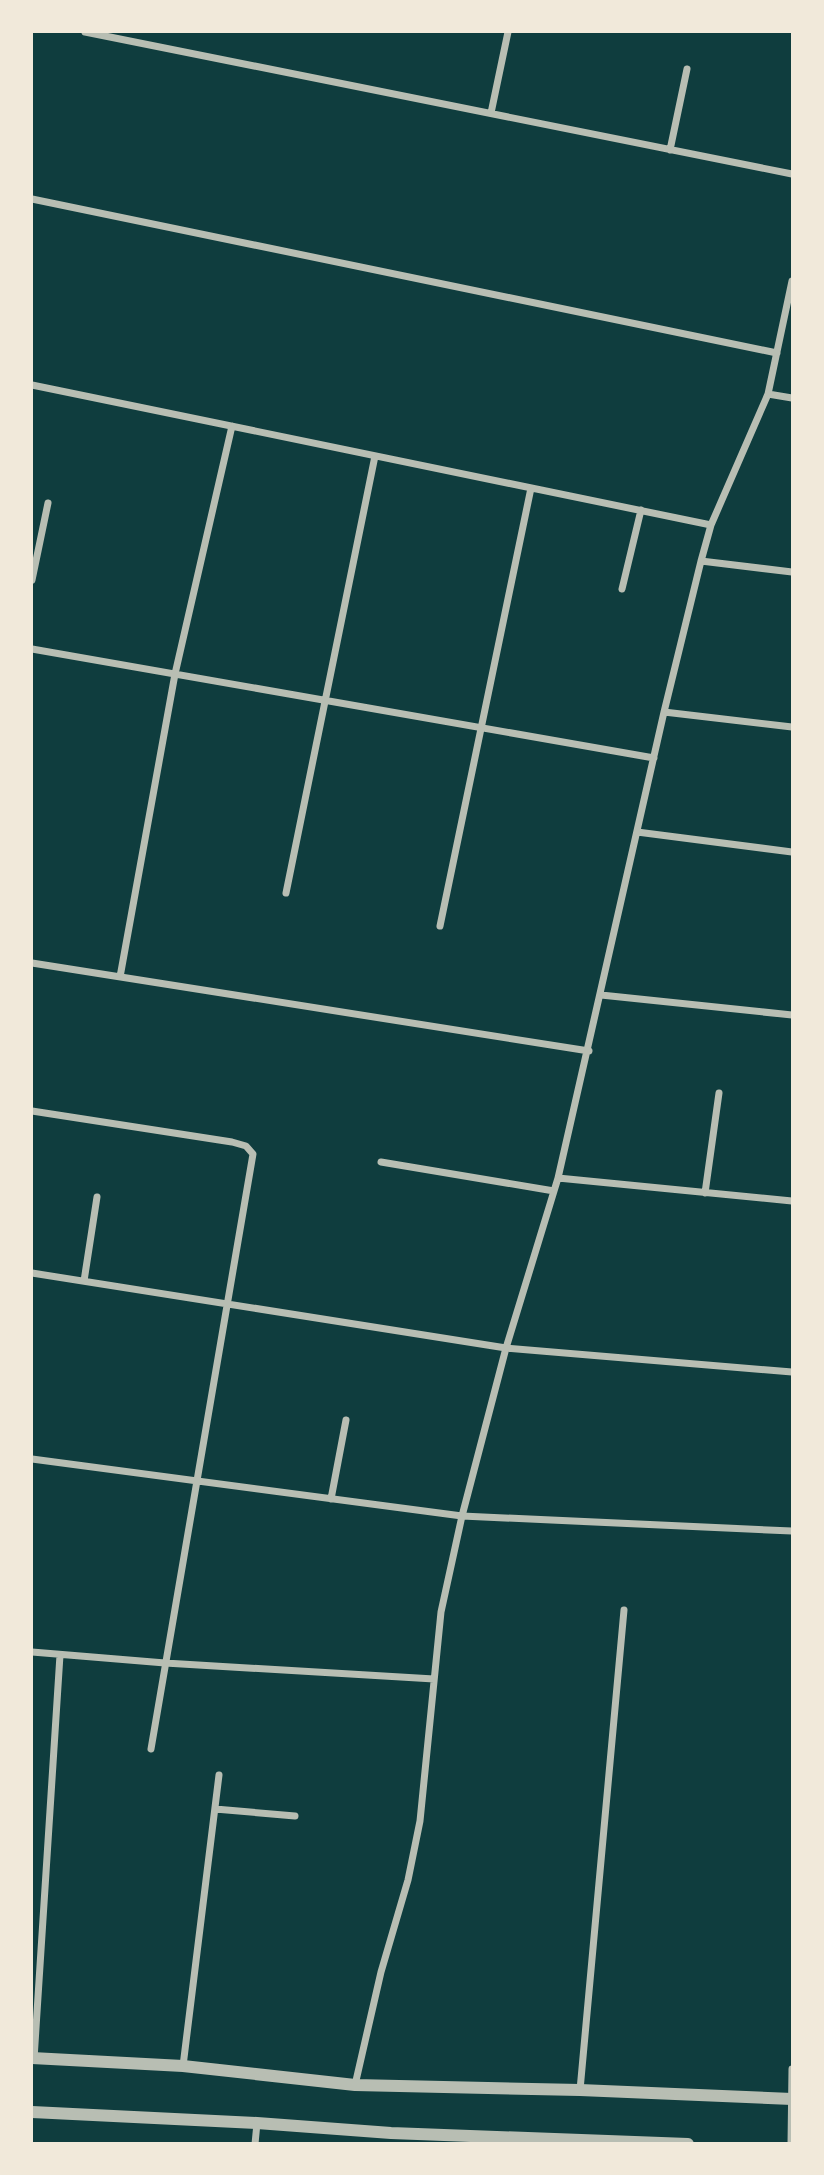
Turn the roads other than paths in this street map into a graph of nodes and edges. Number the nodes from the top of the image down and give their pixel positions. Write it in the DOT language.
graph roads {
  1 [pos="85,32"];
  2 [pos="508,32"];
  3 [pos="687,69"];
  4 [pos="491,113"];
  5 [pos="670,150"];
  6 [pos="793,174"];
  7 [pos="32,199"];
  8 [pos="793,281"];
  9 [pos="777,353"];
  10 [pos="32,385"];
  11 [pos="768,394"];
  12 [pos="793,398"];
  13 [pos="232,426"];
  14 [pos="375,456"];
  15 [pos="531,488"];
  16 [pos="48,503"];
  17 [pos="641,510"];
  18 [pos="711,525"];
  19 [pos="701,561"];
  20 [pos="793,572"];
  21 [pos="32,580"];
  22 [pos="622,589"];
  23 [pos="32,649"];
  24 [pos="175,674"];
  25 [pos="325,700"];
  26 [pos="664,712"];
  27 [pos="793,727"];
  28 [pos="480,728"];
  29 [pos="654,758"];
  30 [pos="637,832"];
  31 [pos="793,852"];
  32 [pos="286,893"];
  33 [pos="440,926"];
  34 [pos="32,963"];
  35 [pos="120,977"];
  36 [pos="601,995"];
  37 [pos="793,1015"];
  38 [pos="589,1051"];
  39 [pos="719,1093"];
  40 [pos="32,1111"];
  41 [pos="381,1161"];
  42 [pos="558,1178"];
  43 [pos="554,1191"];
  44 [pos="705,1193"];
  45 [pos="97,1196"];
  46 [pos="793,1201"];
  47 [pos="32,1273"];
  48 [pos="84,1281"];
  49 [pos="227,1304"];
  50 [pos="506,1348"];
  51 [pos="793,1372"];
  52 [pos="346,1420"];
  53 [pos="32,1459"];
  54 [pos="197,1481"];
  55 [pos="331,1499"];
  56 [pos="462,1516"];
  57 [pos="793,1531"];
  58 [pos="624,1610"];
  59 [pos="32,1653"];
  60 [pos="60,1654"];
  61 [pos="165,1663"];
  62 [pos="434,1679"];
  63 [pos="151,1749"];
  64 [pos="219,1775"];
  65 [pos="215,1809"];
  66 [pos="295,1816"];
  67 [pos="33,2059"];
  68 [pos="183,2066"];
  69 [pos="793,2069"];
  70 [pos="355,2085"];
  71 [pos="580,2090"];
  72 [pos="792,2099"];
  73 [pos="32,2112"];
  74 [pos="257,2123"];
  75 [pos="390,2138"];
  76 [pos="255,2144"];
  77 [pos="688,2144"];
  78 [pos="791,2144"];
  1 -- 4 [label="street"];
  2 -- 4 [label="street"];
  3 -- 5 [label="street"];
  4 -- 5 [label="street"];
  5 -- 6 [label="street"];
  7 -- 9 [label="street"];
  8 -- 9 [label="street"];
  9 -- 11 [label="street"];
  10 -- 13 [label="street"];
  11 -- 12 [label="street"];
  11 -- 18 [label="street"];
  13 -- 14 [label="street"];
  13 -- 24 [label="street"];
  14 -- 15 [label="street"];
  14 -- 25 [label="street"];
  15 -- 17 [label="street"];
  15 -- 28 [label="street"];
  16 -- 21 [label="street"];
  17 -- 18 [label="street"];
  17 -- 22 [label="street"];
  18 -- 19 [label="street"];
  19 -- 20 [label="street"];
  19 -- 26 [label="street"];
  23 -- 24 [label="street"];
  24 -- 25 [label="street"];
  24 -- 35 [label="street"];
  25 -- 28 [label="street"];
  25 -- 32 [label="street"];
  26 -- 27 [label="street"];
  26 -- 29 [label="street"];
  28 -- 29 [label="street"];
  28 -- 33 [label="street"];
  29 -- 30 [label="street"];
  30 -- 31 [label="street"];
  30 -- 36 [label="street"];
  34 -- 35 [label="street"];
  35 -- 38 [label="street"];
  36 -- 37 [label="street"];
  36 -- 38 [label="street"];
  38 -- 42 [label="street"];
  39 -- 44 [label="street"];
  40 -- 49 [label="street"];
  41 -- 43 [label="street"];
  42 -- 43 [label="street"];
  42 -- 44 [label="street"];
  43 -- 50 [label="street"];
  44 -- 46 [label="street"];
  45 -- 48 [label="street"];
  47 -- 48 [label="street"];
  48 -- 49 [label="street"];
  49 -- 50 [label="street"];
  49 -- 54 [label="street"];
  50 -- 51 [label="street"];
  50 -- 56 [label="street"];
  52 -- 55 [label="street"];
  53 -- 54 [label="street"];
  54 -- 55 [label="street"];
  54 -- 61 [label="street"];
  55 -- 56 [label="street"];
  56 -- 57 [label="street"];
  56 -- 62 [label="street"];
  58 -- 71 [label="street"];
  59 -- 60 [label="street"];
  60 -- 61 [label="street"];
  60 -- 67 [label="street"];
  61 -- 62 [label="street"];
  61 -- 63 [label="street"];
  62 -- 70 [label="street"];
  64 -- 65 [label="street"];
  65 -- 66 [label="street"];
  65 -- 68 [label="street"];
  67 -- 68 [label="street"];
  68 -- 70 [label="street"];
  69 -- 72 [label="street"];
  70 -- 71 [label="street"];
  71 -- 72 [label="street"];
  72 -- 78 [label="street"];
  73 -- 74 [label="street"];
  74 -- 75 [label="street"];
  74 -- 76 [label="street"];
  75 -- 77 [label="street"];
}
